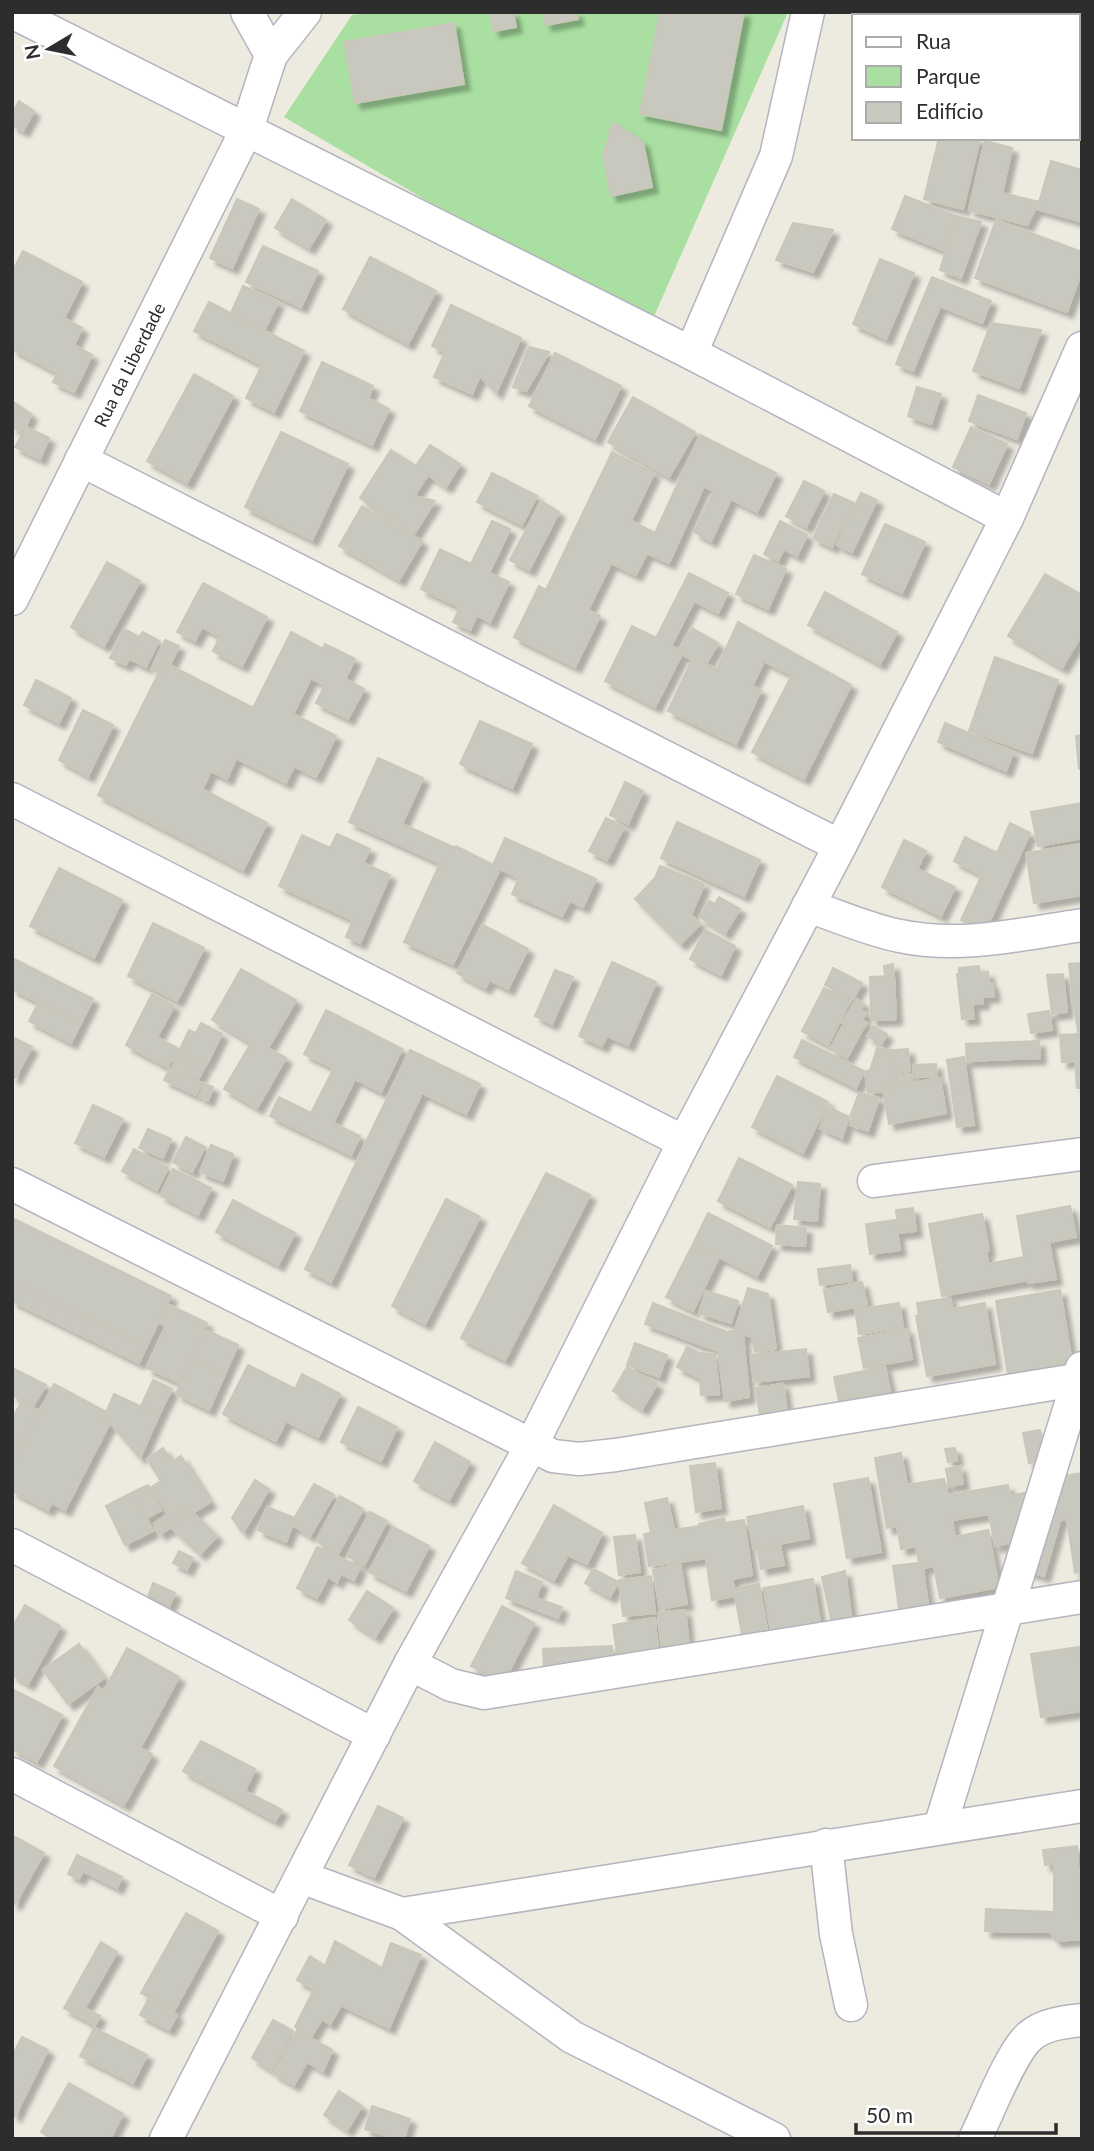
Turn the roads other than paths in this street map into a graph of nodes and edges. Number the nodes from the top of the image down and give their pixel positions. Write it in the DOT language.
graph roads {
  1 [pos="247,12"];
  2 [pos="305,12"];
  3 [pos="808,12"];
  4 [pos="14,13"];
  5 [pos="271,55"];
  6 [pos="247,129"];
  7 [pos="1082,348"];
  8 [pos="691,352"];
  9 [pos="81,460"];
  10 [pos="1007,518"];
  11 [pos="12,599"];
  12 [pos="12,799"];
  13 [pos="841,846"];
  14 [pos="808,906"];
  15 [pos="1082,925"];
  16 [pos="684,1142"];
  17 [pos="1082,1154"];
  18 [pos="874,1181"];
  19 [pos="12,1184"];
  20 [pos="1080,1376"];
  21 [pos="531,1447"];
  22 [pos="12,1545"];
  23 [pos="1082,1597"];
  24 [pos="1006,1609"];
  25 [pos="410,1664"];
  26 [pos="374,1734"];
  27 [pos="12,1774"];
  28 [pos="1082,1806"];
  29 [pos="940,1827"];
  30 [pos="826,1845"];
  31 [pos="301,1877"];
  32 [pos="402,1914"];
  33 [pos="282,1916"];
  34 [pos="851,2005"];
  35 [pos="1082,2021"];
  36 [pos="166,2139"];
  37 [pos="774,2139"];
  38 [pos="975,2139"];
  1 -- 5 [label="street"];
  2 -- 5 [label="street"];
  3 -- 8 [label="street"];
  4 -- 6 [label="street"];
  5 -- 6 [label="street, Rua da Liberdade"];
  6 -- 8 [label="street"];
  6 -- 9 [label="street, Rua da Liberdade"];
  7 -- 10 [label="street"];
  8 -- 10 [label="street"];
  9 -- 11 [label="street, Rua da Liberdade"];
  9 -- 13 [label="street"];
  10 -- 13 [label="street"];
  12 -- 16 [label="street"];
  13 -- 14 [label="street"];
  14 -- 15 [label="street"];
  14 -- 16 [label="street"];
  16 -- 21 [label="street"];
  17 -- 18 [label="street"];
  19 -- 21 [label="street"];
  20 -- 21 [label="street"];
  20 -- 24 [label="street"];
  21 -- 25 [label="street"];
  22 -- 26 [label="street"];
  23 -- 24 [label="street"];
  24 -- 25 [label="street"];
  24 -- 29 [label="street"];
  25 -- 26 [label="street"];
  26 -- 31 [label="street"];
  27 -- 33 [label="street"];
  28 -- 29 [label="street"];
  29 -- 30 [label="street"];
  30 -- 32 [label="street"];
  30 -- 34 [label="street"];
  31 -- 32 [label="street"];
  31 -- 33 [label="street"];
  32 -- 37 [label="street"];
  33 -- 36 [label="street"];
  35 -- 38 [label="street"];
}
